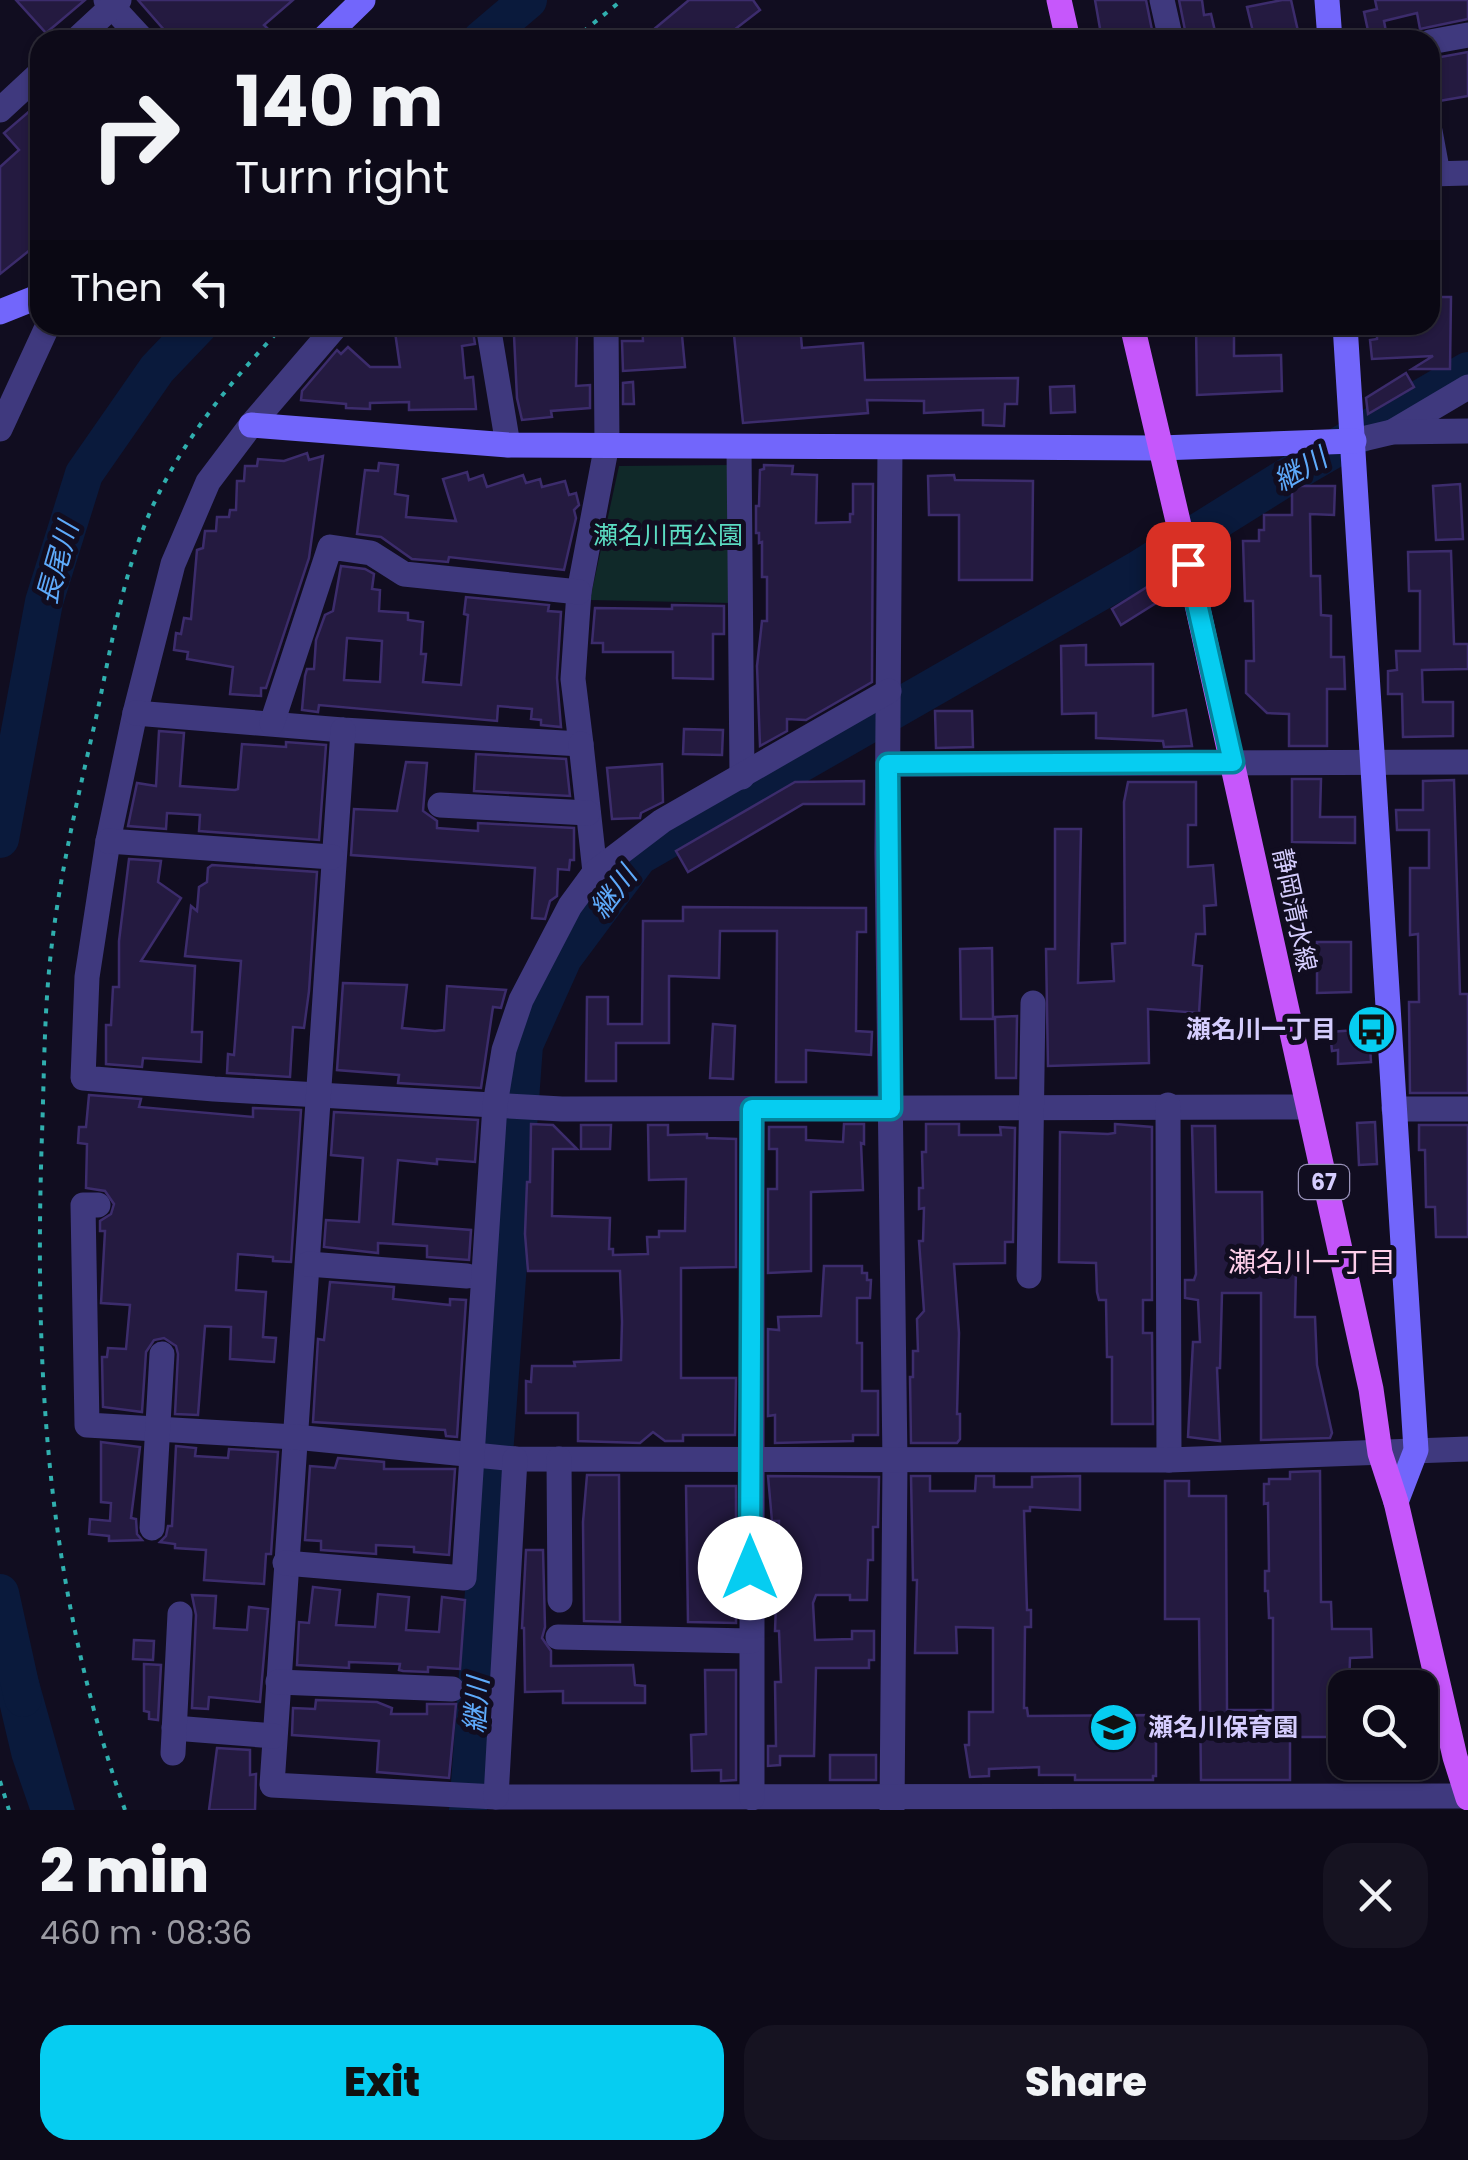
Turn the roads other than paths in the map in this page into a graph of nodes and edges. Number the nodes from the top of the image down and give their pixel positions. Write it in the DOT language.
graph roads {
  1 [pos="363,0"];
  2 [pos="1058,0"];
  3 [pos="1162,0"];
  4 [pos="1327,0"];
  5 [pos="112,2"];
  6 [pos="85,30"];
  7 [pos="135,30"];
  8 [pos="332,30"];
  9 [pos="1066,30"];
  10 [pos="1170,30"];
  11 [pos="1329,30"];
  12 [pos="1468,35"];
  13 [pos="1440,40"];
  14 [pos="30,82"];
  15 [pos="0,110"];
  16 [pos="1468,173"];
  17 [pos="1440,174"];
  18 [pos="30,300"];
  19 [pos="0,312"];
  20 [pos="43,335"];
  21 [pos="329,335"];
  22 [pos="490,335"];
  23 [pos="606,335"];
  24 [pos="1134,335"];
  25 [pos="1347,335"];
  26 [pos="1468,387"];
  27 [pos="252,425"];
  28 [pos="0,429"];
  29 [pos="1392,432"];
  30 [pos="1468,432"];
  31 [pos="1354,441"];
  32 [pos="607,444"];
  33 [pos="508,445"];
  34 [pos="739,448"];
  35 [pos="890,448"];
  36 [pos="1160,448"];
  37 [pos="579,592"];
  38 [pos="889,691"];
  39 [pos="135,712"];
  40 [pos="272,723"];
  41 [pos="343,730"];
  42 [pos="580,744"];
  43 [pos="1233,762"];
  44 [pos="1374,762"];
  45 [pos="1468,762"];
  46 [pos="888,764"];
  47 [pos="742,777"];
  48 [pos="440,805"];
  49 [pos="588,813"];
  50 [pos="108,841"];
  51 [pos="332,857"];
  52 [pos="595,872"];
  53 [pos="1033,1002"];
  54 [pos="318,1094"];
  55 [pos="495,1105"];
  56 [pos="1168,1106"];
  57 [pos="1034,1107"];
  58 [pos="1306,1107"];
  59 [pos="1468,1108"];
  60 [pos="752,1109"];
  61 [pos="891,1109"];
  62 [pos="1394,1109"];
  63 [pos="98,1205"];
  64 [pos="308,1264"];
  65 [pos="468,1276"];
  66 [pos="1029,1276"];
  67 [pos="162,1354"];
  68 [pos="158,1430"];
  69 [pos="295,1437"];
  70 [pos="1468,1449"];
  71 [pos="1416,1450"];
  72 [pos="1380,1453"];
  73 [pos="474,1455"];
  74 [pos="515,1459"];
  75 [pos="559,1459"];
  76 [pos="750,1460"];
  77 [pos="1169,1460"];
  78 [pos="895,1462"];
  79 [pos="1396,1502"];
  80 [pos="152,1528"];
  81 [pos="285,1563"];
  82 [pos="560,1600"];
  83 [pos="180,1614"];
  84 [pos="558,1638"];
  85 [pos="751,1641"];
  86 [pos="278,1682"];
  87 [pos="452,1690"];
  88 [pos="274,1736"];
  89 [pos="1468,1797"];
  90 [pos="496,1798"];
  91 [pos="752,1798"];
  92 [pos="1296,1803"];
  93 [pos="892,1804"];
  1 -- 8 [label="street"];
  2 -- 9 [label="main road"];
  3 -- 10 [label="street"];
  4 -- 11 [label="street"];
  5 -- 6 [label="street"];
  5 -- 7 [label="street"];
  12 -- 13 [label="street"];
  14 -- 15 [label="street"];
  16 -- 17 [label="street"];
  18 -- 19 [label="street"];
  20 -- 28 [label="street"];
  21 -- 27 [label="street"];
  22 -- 33 [label="street"];
  23 -- 32 [label="street"];
  24 -- 36 [label="main road, 静岡清水線 / 67"];
  25 -- 31 [label="street"];
  26 -- 29 [label="street"];
  27 -- 33 [label="street"];
  27 -- 39 [label="street"];
  29 -- 30 [label="street"];
  29 -- 31 [label="street"];
  31 -- 36 [label="street"];
  31 -- 44 [label="street"];
  32 -- 33 [label="street"];
  32 -- 34 [label="street"];
  32 -- 37 [label="street"];
  34 -- 35 [label="street"];
  34 -- 47 [label="street"];
  35 -- 36 [label="street"];
  35 -- 38 [label="street"];
  36 -- 43 [label="main road, 静岡清水線 / 67"];
  37 -- 40 [label="street"];
  37 -- 42 [label="street"];
  38 -- 46 [label="street"];
  38 -- 47 [label="street"];
  39 -- 40 [label="street"];
  39 -- 50 [label="street"];
  40 -- 41 [label="street"];
  41 -- 42 [label="street"];
  41 -- 51 [label="street"];
  42 -- 49 [label="street"];
  43 -- 44 [label="street"];
  43 -- 46 [label="street"];
  43 -- 58 [label="main road, 静岡清水線 / 67"];
  44 -- 45 [label="street"];
  44 -- 62 [label="street"];
  46 -- 61 [label="street"];
  47 -- 52 [label="street"];
  48 -- 49 [label="street"];
  49 -- 52 [label="street"];
  50 -- 51 [label="street"];
  50 -- 54 [label="street"];
  51 -- 54 [label="street"];
  52 -- 55 [label="street"];
  53 -- 57 [label="street"];
  54 -- 55 [label="street"];
  54 -- 64 [label="street"];
  55 -- 60 [label="street"];
  55 -- 73 [label="street"];
  56 -- 57 [label="street"];
  56 -- 58 [label="street"];
  56 -- 77 [label="street"];
  57 -- 61 [label="street"];
  57 -- 66 [label="street"];
  58 -- 72 [label="main road, 静岡清水線 / 67"];
  59 -- 62 [label="street"];
  60 -- 61 [label="street"];
  60 -- 76 [label="street"];
  61 -- 78 [label="street"];
  62 -- 71 [label="street"];
  63 -- 68 [label="street"];
  64 -- 65 [label="street"];
  64 -- 69 [label="street"];
  67 -- 68 [label="street"];
  68 -- 69 [label="street"];
  68 -- 80 [label="street"];
  69 -- 73 [label="street"];
  69 -- 81 [label="street"];
  70 -- 71 [label="street"];
  71 -- 72 [label="street"];
  71 -- 79 [label="street"];
  72 -- 77 [label="street"];
  72 -- 79 [label="main road, 静岡清水線 / 67"];
  73 -- 74 [label="street"];
  73 -- 81 [label="street"];
  74 -- 75 [label="street"];
  74 -- 90 [label="street"];
  75 -- 76 [label="street"];
  75 -- 82 [label="street"];
  76 -- 78 [label="street"];
  76 -- 85 [label="street"];
  77 -- 78 [label="street"];
  78 -- 93 [label="street"];
  79 -- 89 [label="main road, 静岡清水線 / 67"];
  81 -- 86 [label="street"];
  83 -- 88 [label="street"];
  84 -- 85 [label="street"];
  85 -- 91 [label="street"];
  86 -- 87 [label="street"];
  86 -- 88 [label="street"];
  88 -- 90 [label="street"];
  89 -- 92 [label="street"];
  90 -- 91 [label="street"];
  91 -- 93 [label="street"];
  92 -- 93 [label="street"];
}
